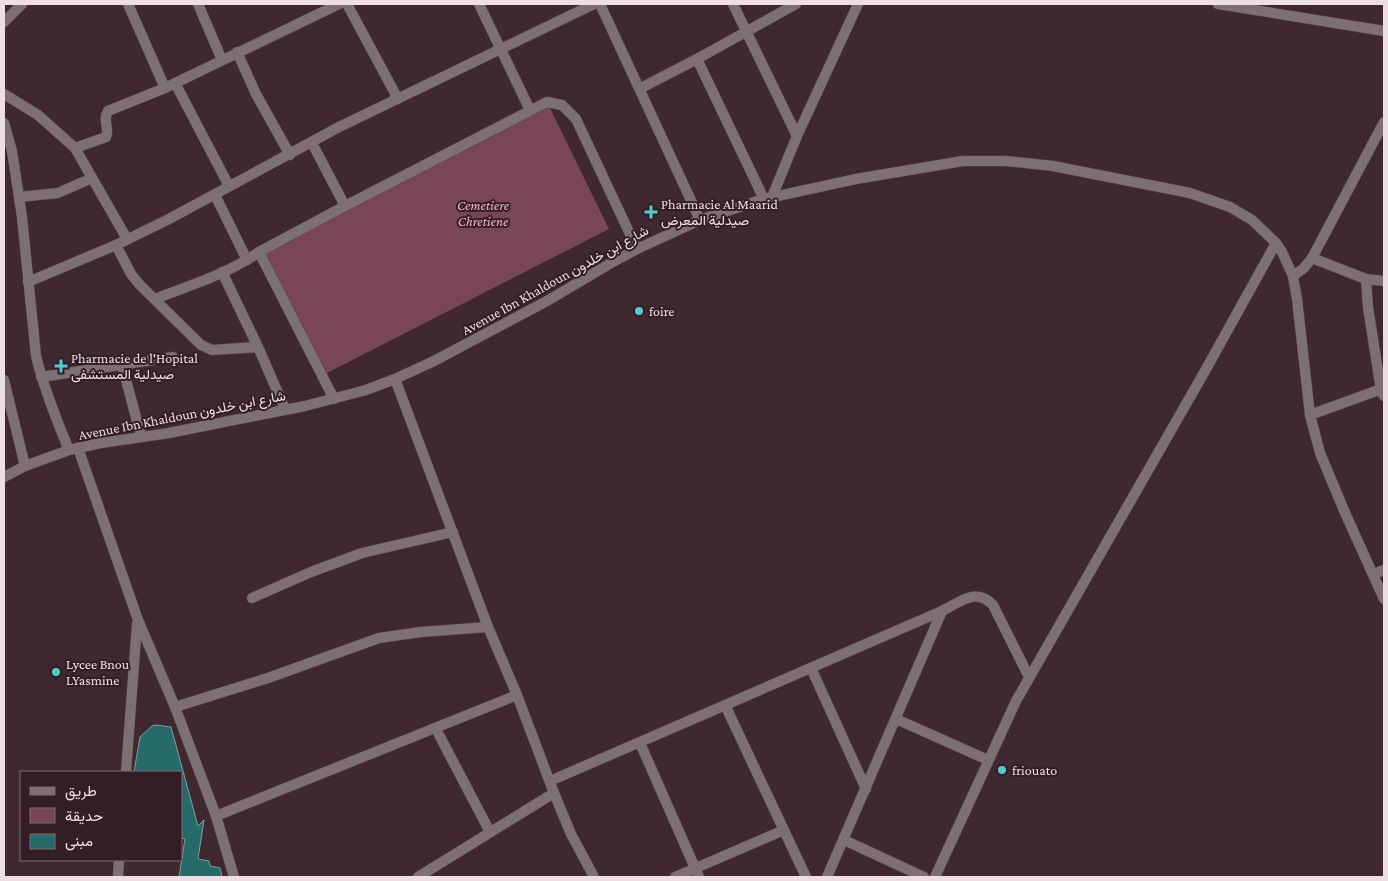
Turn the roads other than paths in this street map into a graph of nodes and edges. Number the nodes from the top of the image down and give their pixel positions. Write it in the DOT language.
graph roads {
  1 [pos="22,4"];
  2 [pos="128,4"];
  3 [pos="198,4"];
  4 [pos="339,4"];
  5 [pos="347,4"];
  6 [pos="479,4"];
  7 [pos="594,4"];
  8 [pos="600,4"];
  9 [pos="733,4"];
  10 [pos="792,4"];
  11 [pos="858,4"];
  12 [pos="1218,4"];
  13 [pos="319,8"];
  14 [pos="4,22"];
  15 [pos="747,30"];
  16 [pos="1384,31"];
  17 [pos="502,50"];
  18 [pos="237,52"];
  19 [pos="697,59"];
  20 [pos="222,60"];
  21 [pos="175,83"];
  22 [pos="165,88"];
  23 [pos="640,88"];
  24 [pos="4,94"];
  25 [pos="398,99"];
  26 [pos="530,110"];
  27 [pos="1384,122"];
  28 [pos="4,123"];
  29 [pos="797,136"];
  30 [pos="312,142"];
  31 [pos="75,148"];
  32 [pos="290,155"];
  33 [pos="92,178"];
  34 [pos="230,186"];
  35 [pos="215,195"];
  36 [pos="19,197"];
  37 [pos="768,198"];
  38 [pos="345,206"];
  39 [pos="700,220"];
  40 [pos="127,239"];
  41 [pos="1276,243"];
  42 [pos="116,245"];
  43 [pos="637,249"];
  44 [pos="258,252"];
  45 [pos="1312,258"];
  46 [pos="247,260"];
  47 [pos="222,272"];
  48 [pos="1293,276"];
  49 [pos="1366,279"];
  50 [pos="28,282"];
  51 [pos="1384,282"];
  52 [pos="155,299"];
  53 [pos="258,347"];
  54 [pos="172,357"];
  55 [pos="122,365"];
  56 [pos="41,377"];
  57 [pos="4,380"];
  58 [pos="395,380"];
  59 [pos="1383,391"];
  60 [pos="334,399"];
  61 [pos="285,409"];
  62 [pos="1310,415"];
  63 [pos="141,436"];
  64 [pos="74,449"];
  65 [pos="25,466"];
  66 [pos="4,477"];
  67 [pos="453,532"];
  68 [pos="1384,570"];
  69 [pos="1374,574"];
  70 [pos="252,598"];
  71 [pos="1384,599"];
  72 [pos="942,611"];
  73 [pos="138,620"];
  74 [pos="488,626"];
  75 [pos="811,668"];
  76 [pos="1029,677"];
  77 [pos="517,695"];
  78 [pos="724,706"];
  79 [pos="175,707"];
  80 [pos="896,719"];
  81 [pos="436,729"];
  82 [pos="640,743"];
  83 [pos="988,760"];
  84 [pos="126,771"];
  85 [pos="550,781"];
  86 [pos="866,789"];
  87 [pos="554,793"];
  88 [pos="216,816"];
  89 [pos="784,830"];
  90 [pos="490,832"];
  91 [pos="844,840"];
  92 [pos="119,861"];
  93 [pos="697,873"];
  94 [pos="118,877"];
  95 [pos="234,877"];
  96 [pos="418,877"];
  97 [pos="594,877"];
  98 [pos="675,877"];
  99 [pos="806,877"];
  100 [pos="827,877"];
  101 [pos="924,877"];
  102 [pos="935,877"];
  1 -- 14 [label="street"];
  2 -- 22 [label="street"];
  3 -- 20 [label="street"];
  4 -- 13 [label="street"];
  5 -- 25 [label="street"];
  6 -- 17 [label="street"];
  7 -- 17 [label="street"];
  8 -- 23 [label="street"];
  9 -- 15 [label="street"];
  10 -- 15 [label="street"];
  11 -- 29 [label="street"];
  12 -- 16 [label="street"];
  13 -- 18 [label="street"];
  15 -- 19 [label="street"];
  15 -- 29 [label="street"];
  17 -- 25 [label="street"];
  17 -- 26 [label="street"];
  18 -- 20 [label="street"];
  18 -- 32 [label="street"];
  19 -- 23 [label="street"];
  19 -- 37 [label="street"];
  20 -- 21 [label="street"];
  21 -- 22 [label="street"];
  21 -- 34 [label="street"];
  22 -- 31 [label="street"];
  23 -- 39 [label="street"];
  24 -- 31 [label="street"];
  25 -- 30 [label="street"];
  26 -- 38 [label="street"];
  26 -- 43 [label="street"];
  27 -- 45 [label="street"];
  28 -- 36 [label="street"];
  29 -- 37 [label="street"];
  30 -- 32 [label="street"];
  30 -- 38 [label="street"];
  31 -- 33 [label="street"];
  32 -- 34 [label="street"];
  33 -- 36 [label="street"];
  33 -- 40 [label="street"];
  34 -- 35 [label="street"];
  35 -- 40 [label="street"];
  35 -- 46 [label="street"];
  36 -- 50 [label="street"];
  37 -- 39 [label="street, Avenue Ibn Khaldoun شارع ابن خلدون"];
  37 -- 41 [label="street, Avenue Ibn Khaldoun شارع ابن خلدون"];
  38 -- 44 [label="street"];
  39 -- 43 [label="street, Avenue Ibn Khaldoun شارع ابن خلدون"];
  40 -- 42 [label="street"];
  41 -- 48 [label="street, Avenue Ibn Khaldoun شارع ابن خلدون"];
  41 -- 76 [label="street"];
  42 -- 50 [label="street"];
  42 -- 52 [label="street"];
  43 -- 58 [label="street, Avenue Ibn Khaldoun شارع ابن خلدون"];
  44 -- 46 [label="street"];
  44 -- 60 [label="street"];
  45 -- 48 [label="street"];
  45 -- 49 [label="street"];
  46 -- 47 [label="street"];
  47 -- 52 [label="street"];
  47 -- 53 [label="street"];
  48 -- 62 [label="street, Avenue Ibn Khaldoun شارع ابن خلدون"];
  49 -- 51 [label="street"];
  49 -- 59 [label="street"];
  50 -- 56 [label="street"];
  52 -- 53 [label="street"];
  53 -- 61 [label="street"];
  54 -- 55 [label="street"];
  55 -- 56 [label="street"];
  55 -- 63 [label="street"];
  56 -- 64 [label="street"];
  57 -- 65 [label="street"];
  58 -- 60 [label="street, Avenue Ibn Khaldoun شارع ابن خلدون"];
  58 -- 67 [label="street"];
  59 -- 62 [label="street"];
  60 -- 61 [label="street, Avenue Ibn Khaldoun شارع ابن خلدون"];
  61 -- 63 [label="street, Avenue Ibn Khaldoun شارع ابن خلدون"];
  62 -- 69 [label="street, Avenue Ibn Khaldoun شارع ابن خلدون"];
  63 -- 64 [label="street, Avenue Ibn Khaldoun شارع ابن خلدون"];
  64 -- 65 [label="street, Avenue Ibn Khaldoun شارع ابن خلدون"];
  64 -- 73 [label="street"];
  65 -- 66 [label="street, Avenue Ibn Khaldoun شارع ابن خلدون"];
  67 -- 70 [label="street"];
  67 -- 74 [label="street"];
  68 -- 69 [label="street"];
  69 -- 71 [label="street, Avenue Ibn Khaldoun شارع ابن خلدون"];
  72 -- 75 [label="street"];
  72 -- 76 [label="street"];
  72 -- 80 [label="street"];
  73 -- 79 [label="street"];
  73 -- 84 [label="street"];
  74 -- 77 [label="street"];
  74 -- 79 [label="street"];
  75 -- 78 [label="street"];
  75 -- 86 [label="street"];
  76 -- 83 [label="street"];
  77 -- 81 [label="street"];
  77 -- 85 [label="street"];
  78 -- 82 [label="street"];
  78 -- 89 [label="street"];
  79 -- 88 [label="street"];
  80 -- 83 [label="street"];
  80 -- 86 [label="street"];
  81 -- 88 [label="street"];
  81 -- 90 [label="street"];
  82 -- 85 [label="street"];
  82 -- 93 [label="street"];
  83 -- 102 [label="street"];
  85 -- 87 [label="street"];
  86 -- 91 [label="street"];
  87 -- 90 [label="street"];
  87 -- 97 [label="street"];
  88 -- 95 [label="street"];
  89 -- 93 [label="street"];
  89 -- 99 [label="street"];
  90 -- 96 [label="street"];
  91 -- 100 [label="street"];
  91 -- 101 [label="street"];
  92 -- 94 [label="street"];
  93 -- 98 [label="street"];
}
